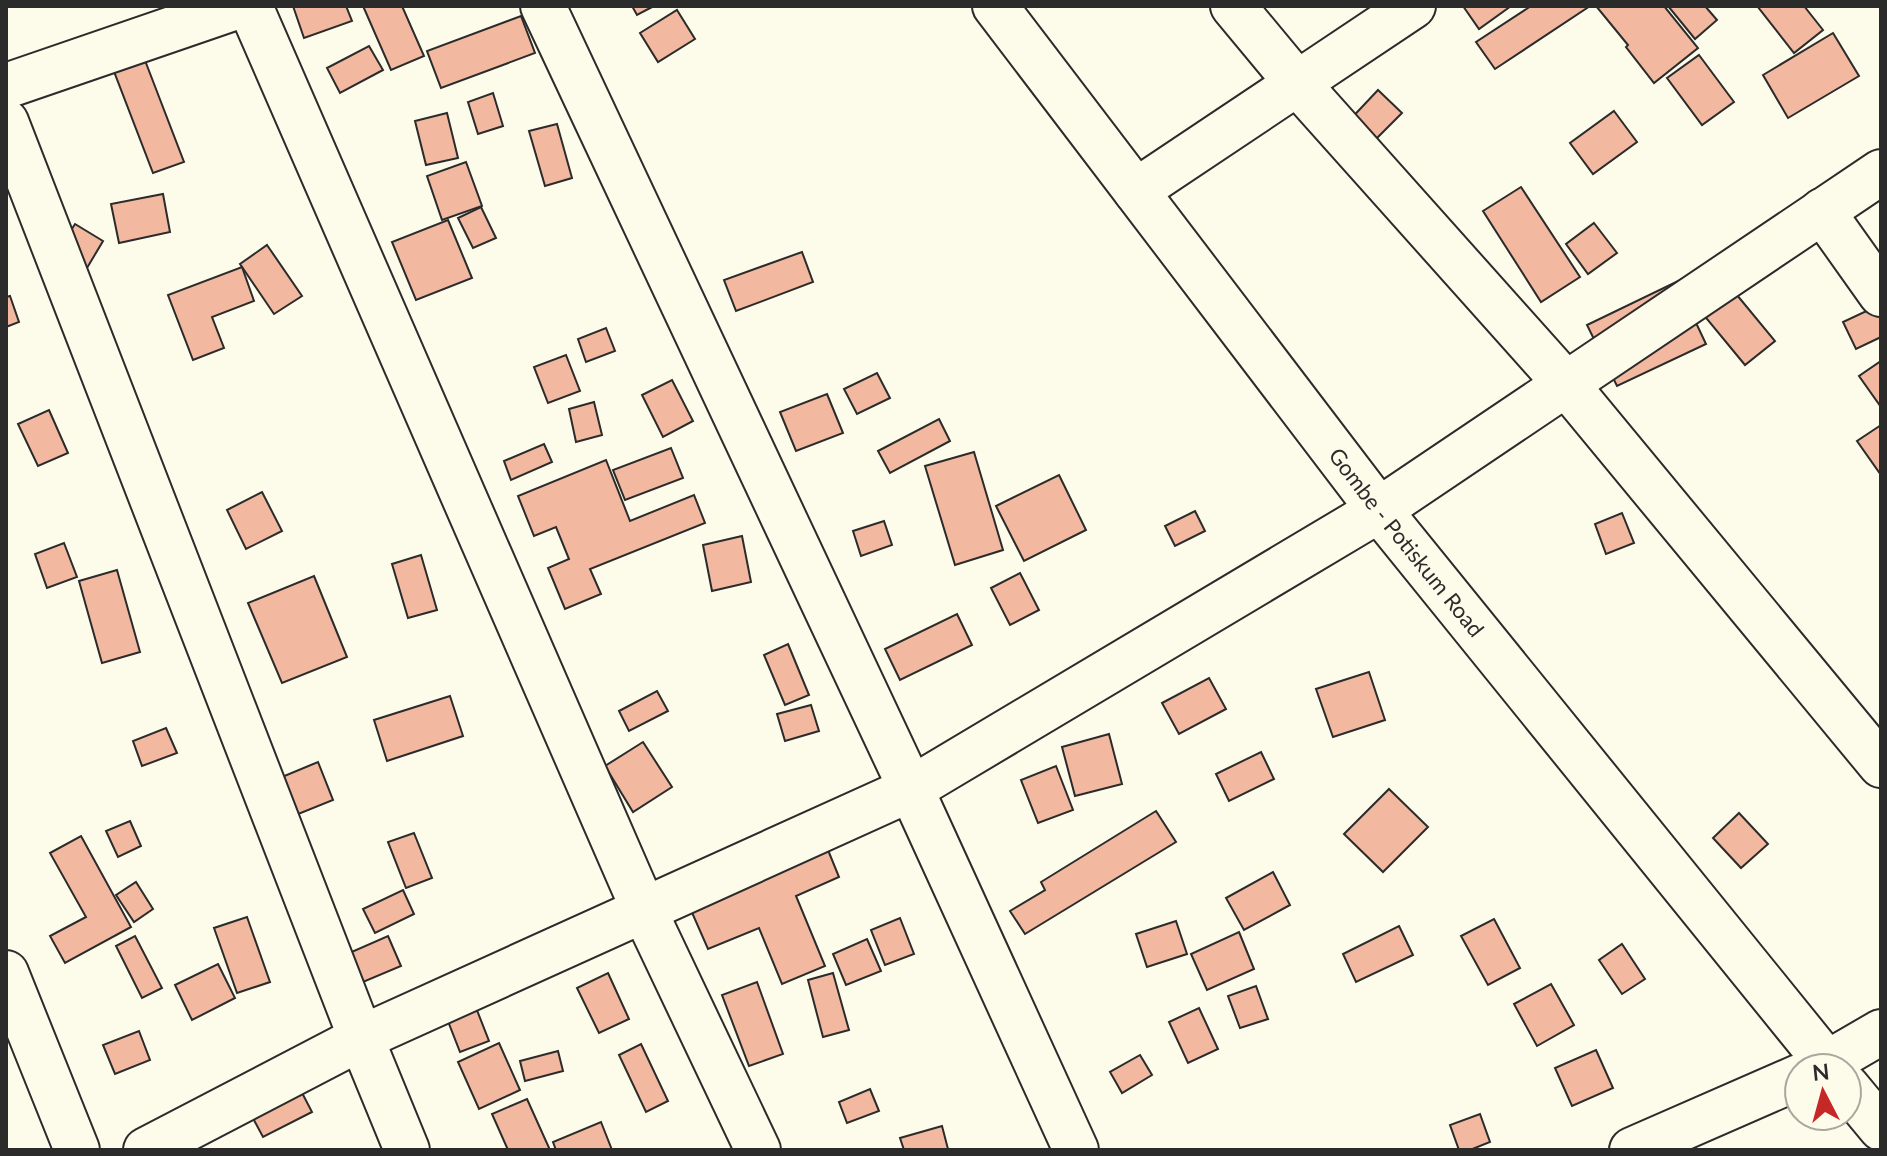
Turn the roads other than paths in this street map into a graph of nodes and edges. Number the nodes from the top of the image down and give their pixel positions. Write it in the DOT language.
graph roads {
  1 [pos="239,6"];
  2 [pos="250,6"];
  3 [pos="543,6"];
  4 [pos="995,6"];
  5 [pos="1233,6"];
  6 [pos="1413,6"];
  7 [pos="1297,83"];
  8 [pos="6,86"];
  9 [pos="6,122"];
  10 [pos="1881,172"];
  11 [pos="1136,191"];
  12 [pos="1822,211"];
  13 [pos="1881,294"];
  14 [pos="1566,384"];
  15 [pos="1379,510"];
  16 [pos="1881,765"];
  17 [pos="911,789"];
  18 [pos="643,908"];
  19 [pos="6,973"];
  20 [pos="1881,1032"];
  21 [pos="361,1038"];
  22 [pos="1808,1052"];
  23 [pos="1854,1052"];
  24 [pos="1783,1090"];
  25 [pos="1863,1110"];
  26 [pos="1881,1128"];
  27 [pos="77,1150"];
  28 [pos="146,1150"];
  29 [pos="407,1150"];
  30 [pos="758,1150"];
  31 [pos="1076,1150"];
  32 [pos="1632,1150"];
  1 -- 8 [label="street"];
  2 -- 18 [label="street"];
  3 -- 17 [label="street"];
  4 -- 11 [label="street, Gombe - Potiskum Road"];
  5 -- 7 [label="street"];
  6 -- 7 [label="street"];
  7 -- 11 [label="street"];
  7 -- 14 [label="street"];
  9 -- 21 [label="street"];
  10 -- 12 [label="street"];
  11 -- 15 [label="street, Gombe - Potiskum Road"];
  12 -- 13 [label="street"];
  12 -- 14 [label="street"];
  14 -- 15 [label="street"];
  14 -- 16 [label="street"];
  15 -- 17 [label="street"];
  15 -- 22 [label="street, Gombe - Potiskum Road"];
  17 -- 18 [label="street"];
  17 -- 31 [label="street"];
  18 -- 21 [label="street"];
  18 -- 30 [label="street"];
  19 -- 27 [label="street"];
  20 -- 23 [label="street"];
  21 -- 28 [label="street"];
  21 -- 29 [label="street"];
  24 -- 32 [label="street"];
  25 -- 26 [label="street, Gombe - Potiskum Road"];
}
